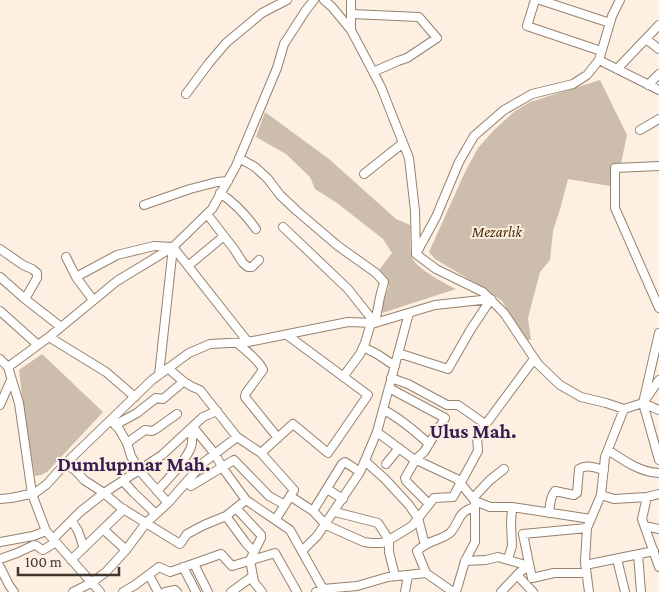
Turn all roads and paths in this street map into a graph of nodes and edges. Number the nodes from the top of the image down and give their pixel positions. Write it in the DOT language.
graph roads {
  1 [pos="287,0"];
  2 [pos="314,0"];
  3 [pos="324,0"];
  4 [pos="351,0"];
  5 [pos="535,0"];
  6 [pos="540,0"];
  7 [pos="620,0"];
  8 [pos="351,14"];
  9 [pos="610,23"];
  10 [pos="659,25"];
  11 [pos="350,30"];
  12 [pos="646,39"];
  13 [pos="659,49"];
  14 [pos="602,51"];
  15 [pos="599,60"];
  16 [pos="617,69"];
  17 [pos="373,72"];
  18 [pos="659,74"];
  19 [pos="648,85"];
  20 [pos="659,90"];
  21 [pos="186,94"];
  22 [pos="659,119"];
  23 [pos="640,130"];
  24 [pos="403,143"];
  25 [pos="239,158"];
  26 [pos="659,166"];
  27 [pos="364,174"];
  28 [pos="228,181"];
  29 [pos="220,193"];
  30 [pos="144,205"];
  31 [pos="207,214"];
  32 [pos="283,227"];
  33 [pos="256,230"];
  34 [pos="224,236"];
  35 [pos="173,247"];
  36 [pos="0,249"];
  37 [pos="416,254"];
  38 [pos="66,257"];
  39 [pos="259,260"];
  40 [pos="188,266"];
  41 [pos="0,277"];
  42 [pos="76,278"];
  43 [pos="24,299"];
  44 [pos="491,299"];
  45 [pos="94,300"];
  46 [pos="659,308"];
  47 [pos="0,311"];
  48 [pos="409,313"];
  49 [pos="373,323"];
  50 [pos="61,327"];
  51 [pos="659,333"];
  52 [pos="288,335"];
  53 [pos="49,337"];
  54 [pos="248,342"];
  55 [pos="237,343"];
  56 [pos="38,345"];
  57 [pos="363,347"];
  58 [pos="398,353"];
  59 [pos="0,359"];
  60 [pos="534,360"];
  61 [pos="395,366"];
  62 [pos="8,367"];
  63 [pos="168,368"];
  64 [pos="159,375"];
  65 [pos="344,377"];
  66 [pos="391,378"];
  67 [pos="11,380"];
  68 [pos="659,380"];
  69 [pos="183,382"];
  70 [pos="389,388"];
  71 [pos="135,397"];
  72 [pos="643,403"];
  73 [pos="0,405"];
  74 [pos="624,409"];
  75 [pos="384,410"];
  76 [pos="659,410"];
  77 [pos="217,412"];
  78 [pos="177,414"];
  79 [pos="113,423"];
  80 [pos="485,424"];
  81 [pos="193,427"];
  82 [pos="377,432"];
  83 [pos="237,437"];
  84 [pos="278,438"];
  85 [pos="127,443"];
  86 [pos="429,444"];
  87 [pos="399,448"];
  88 [pos="608,450"];
  89 [pos="261,453"];
  90 [pos="215,454"];
  91 [pos="416,459"];
  92 [pos="659,460"];
  93 [pos="365,461"];
  94 [pos="65,464"];
  95 [pos="386,464"];
  96 [pos="222,467"];
  97 [pos="504,469"];
  98 [pos="139,470"];
  99 [pos="604,470"];
  100 [pos="360,472"];
  101 [pos="659,473"];
  102 [pos="123,481"];
  103 [pos="187,483"];
  104 [pos="461,484"];
  105 [pos="327,489"];
  106 [pos="157,491"];
  107 [pos="104,493"];
  108 [pos="32,494"];
  109 [pos="601,494"];
  110 [pos="659,494"];
  111 [pos="290,496"];
  112 [pos="647,497"];
  113 [pos="0,499"];
  114 [pos="343,499"];
  115 [pos="246,500"];
  116 [pos="474,502"];
  117 [pos="168,503"];
  118 [pos="429,504"];
  119 [pos="285,505"];
  120 [pos="512,507"];
  121 [pos="236,508"];
  122 [pos="124,509"];
  123 [pos="313,512"];
  124 [pos="335,512"];
  125 [pos="549,513"];
  126 [pos="156,514"];
  127 [pos="226,516"];
  128 [pos="418,518"];
  129 [pos="276,519"];
  130 [pos="592,520"];
  131 [pos="72,521"];
  132 [pos="146,523"];
  133 [pos="326,525"];
  134 [pos="645,526"];
  135 [pos="588,528"];
  136 [pos="103,529"];
  137 [pos="659,529"];
  138 [pos="46,531"];
  139 [pos="55,540"];
  140 [pos="390,540"];
  141 [pos="0,542"];
  142 [pos="425,544"];
  143 [pos="84,548"];
  144 [pos="126,550"];
  145 [pos="302,551"];
  146 [pos="654,551"];
  147 [pos="254,552"];
  148 [pos="638,554"];
  149 [pos="0,559"];
  150 [pos="617,559"];
  151 [pos="71,560"];
  152 [pos="250,560"];
  153 [pos="508,560"];
  154 [pos="465,561"];
  155 [pos="194,564"];
  156 [pos="529,566"];
  157 [pos="0,567"];
  158 [pos="183,567"];
  159 [pos="659,567"];
  160 [pos="586,569"];
  161 [pos="426,573"];
  162 [pos="149,574"];
  163 [pos="408,575"];
  164 [pos="517,575"];
  165 [pos="253,576"];
  166 [pos="394,576"];
  167 [pos="373,581"];
  168 [pos="91,583"];
  169 [pos="137,588"];
  170 [pos="319,591"];
  171 [pos="360,591"];
  172 [pos="14,592"];
  173 [pos="73,592"];
  174 [pos="100,592"];
  175 [pos="122,592"];
  176 [pos="158,592"];
  177 [pos="165,592"];
  178 [pos="177,592"];
  179 [pos="196,592"];
  180 [pos="208,592"];
  181 [pos="231,592"];
  182 [pos="262,592"];
  183 [pos="297,592"];
  184 [pos="405,592"];
  185 [pos="455,592"];
  186 [pos="501,592"];
  187 [pos="532,592"];
  188 [pos="589,592"];
  189 [pos="625,592"];
  190 [pos="641,592"];
  1 -- 21 [label="street"];
  2 -- 25 [label="street"];
  3 -- 11 [label="street"];
  4 -- 8 [label="street"];
  5 -- 14 [label="street"];
  6 -- 9 [label="street"];
  7 -- 9 [label="street"];
  8 -- 11 [label="street"];
  8 -- 17 [label="street"];
  9 -- 14 [label="street"];
  10 -- 12 [label="street"];
  11 -- 17 [label="street"];
  12 -- 13 [label="street"];
  12 -- 16 [label="street"];
  14 -- 15 [label="street"];
  15 -- 16 [label="street"];
  15 -- 37 [label="street"];
  16 -- 19 [label="street"];
  17 -- 24 [label="street"];
  18 -- 19 [label="street"];
  19 -- 20 [label="street"];
  22 -- 23 [label="street"];
  24 -- 27 [label="street"];
  24 -- 37 [label="street"];
  25 -- 28 [label="street"];
  25 -- 49 [label="street"];
  26 -- 46 [label="street"];
  28 -- 29 [label="street"];
  28 -- 30 [label="street"];
  29 -- 31 [label="street"];
  29 -- 33 [label="street"];
  31 -- 34 [label="street"];
  31 -- 35 [label="street"];
  32 -- 49 [label="street"];
  34 -- 39 [label="street"];
  34 -- 40 [label="street"];
  35 -- 40 [label="street"];
  35 -- 42 [label="street"];
  35 -- 45 [label="street"];
  35 -- 64 [label="street"];
  36 -- 43 [label="street"];
  37 -- 44 [label="street"];
  38 -- 42 [label="street"];
  40 -- 54 [label="street"];
  41 -- 43 [label="street"];
  42 -- 45 [label="street"];
  43 -- 50 [label="street"];
  44 -- 48 [label="street"];
  44 -- 58 [label="street"];
  44 -- 60 [label="street"];
  45 -- 50 [label="street"];
  47 -- 56 [label="street"];
  48 -- 49 [label="street"];
  48 -- 58 [label="street"];
  49 -- 52 [label="street"];
  49 -- 57 [label="street"];
  50 -- 53 [label="street"];
  51 -- 72 [label="street"];
  52 -- 54 [label="street"];
  52 -- 65 [label="street"];
  53 -- 56 [label="street"];
  53 -- 71 [label="street"];
  54 -- 55 [label="street"];
  55 -- 63 [label="street"];
  55 -- 84 [label="street"];
  56 -- 62 [label="street"];
  57 -- 61 [label="street"];
  57 -- 65 [label="street"];
  58 -- 61 [label="street"];
  59 -- 62 [label="street"];
  60 -- 74 [label="street"];
  60 -- 80 [label="street"];
  61 -- 66 [label="street"];
  62 -- 67 [label="street"];
  63 -- 64 [label="street"];
  63 -- 69 [label="street"];
  64 -- 71 [label="street"];
  65 -- 84 [label="street"];
  66 -- 70 [label="street"];
  66 -- 80 [label="street"];
  67 -- 73 [label="street"];
  67 -- 108 [label="street"];
  68 -- 72 [label="street"];
  69 -- 77 [label="street"];
  69 -- 79 [label="street"];
  70 -- 75 [label="street"];
  70 -- 86 [label="street"];
  71 -- 79 [label="street"];
  72 -- 74 [label="street"];
  72 -- 76 [label="street"];
  72 -- 92 [label="street"];
  74 -- 88 [label="street"];
  75 -- 82 [label="street"];
  75 -- 86 [label="street"];
  77 -- 81 [label="street"];
  77 -- 83 [label="street"];
  78 -- 85 [label="street"];
  79 -- 85 [label="street"];
  79 -- 94 [label="street"];
  80 -- 104 [label="street"];
  81 -- 90 [label="street"];
  81 -- 98 [label="street"];
  81 -- 106 [label="street"];
  82 -- 87 [label="street"];
  82 -- 93 [label="street"];
  83 -- 89 [label="street"];
  83 -- 90 [label="street"];
  84 -- 89 [label="street"];
  85 -- 98 [label="street"];
  86 -- 91 [label="street"];
  87 -- 91 [label="street"];
  87 -- 95 [label="street"];
  88 -- 99 [label="street"];
  88 -- 101 [label="street"];
  89 -- 111 [label="street"];
  90 -- 96 [label="street"];
  90 -- 103 [label="street"];
  91 -- 104 [label="street"];
  91 -- 118 [label="street"];
  93 -- 100 [label="street"];
  93 -- 128 [label="street"];
  94 -- 107 [label="street"];
  94 -- 108 [label="street"];
  96 -- 103 [label="street"];
  96 -- 115 [label="street"];
  96 -- 119 [label="street"];
  97 -- 116 [label="street"];
  98 -- 102 [label="street"];
  98 -- 106 [label="street"];
  99 -- 109 [label="street"];
  99 -- 125 [label="street"];
  100 -- 105 [label="street"];
  100 -- 114 [label="street"];
  102 -- 107 [label="street"];
  102 -- 126 [label="street"];
  103 -- 117 [label="street"];
  104 -- 116 [label="street"];
  104 -- 118 [label="street"];
  105 -- 114 [label="street"];
  105 -- 123 [label="street"];
  106 -- 117 [label="street"];
  107 -- 122 [label="street"];
  107 -- 131 [label="street"];
  108 -- 113 [label="street"];
  108 -- 138 [label="street"];
  109 -- 112 [label="street"];
  109 -- 130 [label="street"];
  110 -- 112 [label="street"];
  111 -- 119 [label="street"];
  111 -- 123 [label="street"];
  112 -- 134 [label="street"];
  114 -- 124 [label="street"];
  115 -- 121 [label="street"];
  115 -- 129 [label="street"];
  116 -- 120 [label="street"];
  116 -- 142 [label="street"];
  116 -- 154 [label="street"];
  117 -- 126 [label="street"];
  118 -- 128 [label="street"];
  119 -- 129 [label="street"];
  120 -- 125 [label="street"];
  120 -- 153 [label="street"];
  121 -- 127 [label="street"];
  121 -- 147 [label="street"];
  122 -- 132 [label="street"];
  122 -- 136 [label="street"];
  123 -- 133 [label="street"];
  124 -- 133 [label="street"];
  124 -- 140 [label="street"];
  125 -- 130 [label="street"];
  126 -- 132 [label="street"];
  127 -- 132 [label="street"];
  127 -- 147 [label="street"];
  128 -- 140 [label="street"];
  128 -- 142 [label="street"];
  129 -- 145 [label="street"];
  130 -- 135 [label="street"];
  131 -- 139 [label="street"];
  131 -- 143 [label="street"];
  132 -- 144 [label="street"];
  133 -- 140 [label="street"];
  133 -- 145 [label="street"];
  134 -- 137 [label="street"];
  134 -- 146 [label="street"];
  135 -- 156 [label="street"];
  135 -- 160 [label="street"];
  136 -- 143 [label="street"];
  136 -- 144 [label="street"];
  138 -- 139 [label="street"];
  138 -- 141 [label="street"];
  139 -- 149 [label="street"];
  139 -- 151 [label="street"];
  140 -- 166 [label="street"];
  142 -- 161 [label="street"];
  143 -- 151 [label="street"];
  144 -- 168 [label="street"];
  145 -- 170 [label="street"];
  146 -- 148 [label="street"];
  146 -- 159 [label="street"];
  147 -- 152 [label="street"];
  148 -- 150 [label="street"];
  148 -- 190 [label="street"];
  150 -- 160 [label="street"];
  150 -- 189 [label="street"];
  151 -- 168 [label="street"];
  152 -- 155 [label="street"];
  152 -- 165 [label="street"];
  152 -- 183 [label="street"];
  153 -- 154 [label="street"];
  153 -- 156 [label="street"];
  154 -- 185 [label="street"];
  155 -- 158 [label="street"];
  155 -- 180 [label="street"];
  156 -- 160 [label="street"];
  156 -- 164 [label="street"];
  157 -- 172 [label="street"];
  158 -- 162 [label="street"];
  158 -- 179 [label="street"];
  160 -- 188 [label="street"];
  161 -- 163 [label="street"];
  161 -- 185 [label="street"];
  162 -- 169 [label="street"];
  162 -- 176 [label="street"];
  163 -- 166 [label="street"];
  163 -- 184 [label="street"];
  164 -- 186 [label="street"];
  164 -- 187 [label="street"];
  165 -- 181 [label="street"];
  165 -- 182 [label="street"];
  166 -- 167 [label="street"];
  167 -- 170 [label="street"];
  167 -- 171 [label="street"];
  168 -- 173 [label="street"];
  168 -- 174 [label="street"];
  169 -- 175 [label="street"];
  177 -- 178 [label="street"];
}
